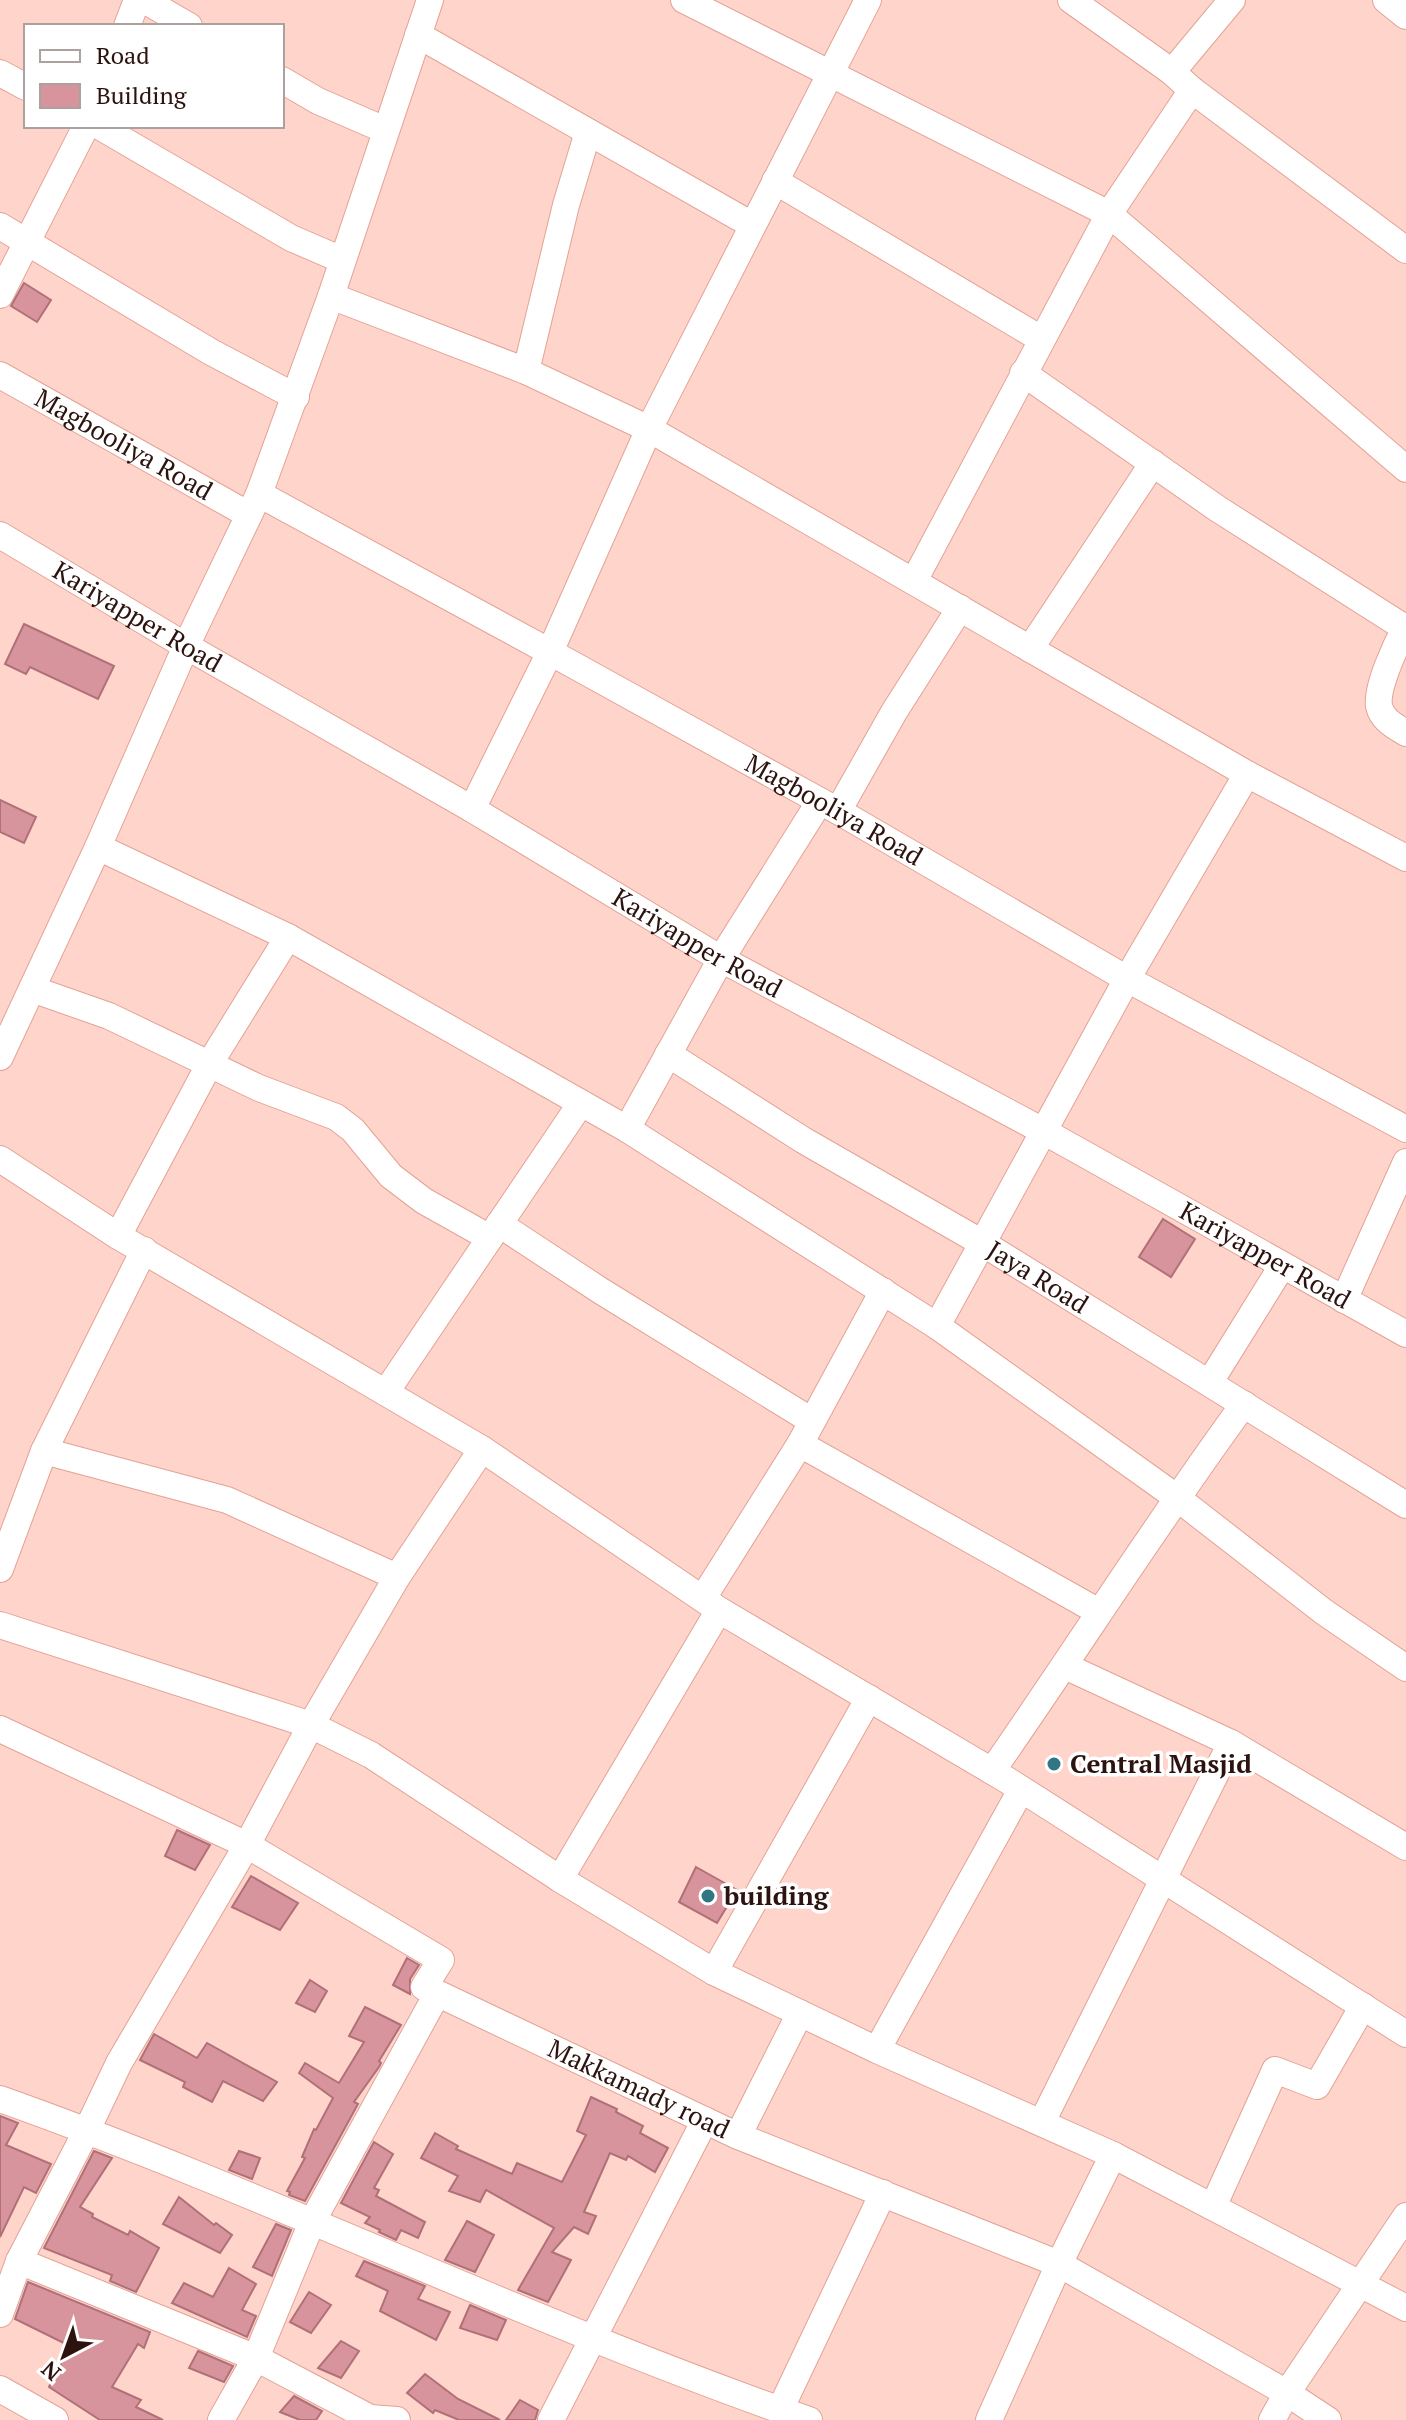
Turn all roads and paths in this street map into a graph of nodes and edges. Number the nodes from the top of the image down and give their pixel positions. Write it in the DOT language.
graph roads {
  1 [pos="137,0"];
  2 [pos="144,0"];
  3 [pos="430,0"];
  4 [pos="684,0"];
  5 [pos="868,0"];
  6 [pos="1071,0"];
  7 [pos="1232,0"];
  8 [pos="1386,0"];
  9 [pos="1406,16"];
  10 [pos="128,24"];
  11 [pos="186,24"];
  12 [pos="418,35"];
  13 [pos="1172,72"];
  14 [pos="0,73"];
  15 [pos="829,73"];
  16 [pos="284,81"];
  17 [pos="24,86"];
  18 [pos="1192,90"];
  19 [pos="85,128"];
  20 [pos="102,128"];
  21 [pos="385,130"];
  22 [pos="588,132"];
  23 [pos="775,181"];
  24 [pos="1109,214"];
  25 [pos="752,225"];
  26 [pos="0,226"];
  27 [pos="27,241"];
  28 [pos="1406,250"];
  29 [pos="342,260"];
  30 [pos="0,295"];
  31 [pos="331,296"];
  32 [pos="1041,339"];
  33 [pos="526,371"];
  34 [pos="1023,373"];
  35 [pos="0,375"];
  36 [pos="296,397"];
  37 [pos="649,429"];
  38 [pos="1153,463"];
  39 [pos="1406,469"];
  40 [pos="254,505"];
  41 [pos="1,539"];
  42 [pos="914,581"];
  43 [pos="960,608"];
  44 [pos="1406,627"];
  45 [pos="186,646"];
  46 [pos="1030,649"];
  47 [pos="550,652"];
  48 [pos="1406,733"];
  49 [pos="1247,774"];
  50 [pos="829,806"];
  51 [pos="472,809"];
  52 [pos="98,847"];
  53 [pos="1406,858"];
  54 [pos="288,937"];
  55 [pos="721,959"];
  56 [pos="1127,979"];
  57 [pos="32,989"];
  58 [pos="668,1054"];
  59 [pos="0,1057"];
  60 [pos="210,1063"];
  61 [pos="581,1103"];
  62 [pos="627,1129"];
  63 [pos="1406,1129"];
  64 [pos="1045,1132"];
  65 [pos="0,1159"];
  66 [pos="1406,1162"];
  67 [pos="494,1231"];
  68 [pos="118,1236"];
  69 [pos="984,1244"];
  70 [pos="144,1250"];
  71 [pos="1282,1266"];
  72 [pos="883,1291"];
  73 [pos="1344,1300"];
  74 [pos="937,1326"];
  75 [pos="1406,1334"];
  76 [pos="1210,1382"];
  77 [pos="386,1392"];
  78 [pos="1244,1404"];
  79 [pos="806,1433"];
  80 [pos="482,1449"];
  81 [pos="44,1451"];
  82 [pos="1176,1497"];
  83 [pos="1406,1505"];
  84 [pos="0,1569"];
  85 [pos="397,1577"];
  86 [pos="711,1604"];
  87 [pos="1099,1612"];
  88 [pos="0,1625"];
  89 [pos="1065,1666"];
  90 [pos="1406,1668"];
  91 [pos="869,1698"];
  92 [pos="311,1725"];
  93 [pos="0,1729"];
  94 [pos="1231,1743"];
  95 [pos="992,1771"];
  96 [pos="1021,1790"];
  97 [pos="247,1845"];
  98 [pos="1406,1847"];
  99 [pos="1163,1878"];
  100 [pos="560,1879"];
  101 [pos="714,1972"];
  102 [pos="437,1994"];
  103 [pos="1363,2006"];
  104 [pos="800,2013"];
  105 [pos="1406,2034"];
  106 [pos="877,2050"];
  107 [pos="0,2099"];
  108 [pos="705,2120"];
  109 [pos="1042,2122"];
  110 [pos="87,2130"];
  111 [pos="738,2136"];
  112 [pos="1113,2155"];
  113 [pos="883,2193"];
  114 [pos="1213,2207"];
  115 [pos="1406,2216"];
  116 [pos="312,2222"];
  117 [pos="19,2261"];
  118 [pos="1059,2264"];
  119 [pos="1362,2283"];
  120 [pos="1406,2308"];
  121 [pos="1,2310"];
  122 [pos="592,2337"];
  123 [pos="256,2358"];
  124 [pos="0,2389"];
  125 [pos="1287,2393"];
  126 [pos="780,2410"];
  127 [pos="55,2420"];
  128 [pos="221,2420"];
  129 [pos="397,2420"];
  130 [pos="551,2420"];
  131 [pos="809,2420"];
  132 [pos="989,2420"];
  133 [pos="1272,2420"];
  134 [pos="1328,2420"];
  1 -- 10 [label="street"];
  2 -- 11 [label="street"];
  3 -- 12 [label="street"];
  4 -- 15 [label="street"];
  5 -- 15 [label="street"];
  6 -- 13 [label="street"];
  7 -- 13 [label="street"];
  8 -- 9 [label="street"];
  12 -- 21 [label="street"];
  12 -- 22 [label="street"];
  13 -- 18 [label="street"];
  14 -- 17 [label="street"];
  15 -- 23 [label="street"];
  15 -- 24 [label="street"];
  16 -- 21 [label="street"];
  18 -- 24 [label="street"];
  18 -- 28 [label="street"];
  19 -- 27 [label="street"];
  20 -- 29 [label="street"];
  21 -- 29 [label="street"];
  22 -- 25 [label="street"];
  22 -- 33 [label="street"];
  23 -- 25 [label="street"];
  23 -- 32 [label="street"];
  24 -- 32 [label="street"];
  24 -- 39 [label="street"];
  25 -- 37 [label="street"];
  26 -- 27 [label="street"];
  27 -- 30 [label="street"];
  27 -- 36 [label="street"];
  29 -- 31 [label="street"];
  31 -- 33 [label="street"];
  31 -- 36 [label="street"];
  32 -- 34 [label="street"];
  33 -- 37 [label="street"];
  34 -- 38 [label="street"];
  34 -- 42 [label="street"];
  35 -- 40 [label="street, Magbooliya Road"];
  36 -- 40 [label="street"];
  37 -- 42 [label="street"];
  37 -- 47 [label="street"];
  38 -- 44 [label="street"];
  38 -- 46 [label="street"];
  40 -- 45 [label="street"];
  40 -- 47 [label="street, Magbooliya Road"];
  41 -- 45 [label="street, Kariyapper Road"];
  42 -- 43 [label="street"];
  43 -- 46 [label="street"];
  43 -- 50 [label="street"];
  44 -- 48 [label="street"];
  45 -- 51 [label="street, Kariyapper Road"];
  45 -- 52 [label="street"];
  46 -- 49 [label="street"];
  47 -- 50 [label="street, Magbooliya Road"];
  47 -- 51 [label="street"];
  49 -- 53 [label="street"];
  49 -- 56 [label="street"];
  50 -- 55 [label="street"];
  50 -- 56 [label="street, Magbooliya Road"];
  51 -- 55 [label="street, Kariyapper Road"];
  52 -- 54 [label="street"];
  52 -- 57 [label="street"];
  54 -- 60 [label="street"];
  54 -- 61 [label="street"];
  55 -- 58 [label="street"];
  55 -- 64 [label="street, Kariyapper Road"];
  56 -- 63 [label="street, Magbooliya Road"];
  56 -- 64 [label="street"];
  57 -- 59 [label="street"];
  57 -- 60 [label="street"];
  58 -- 62 [label="street"];
  58 -- 69 [label="street, Jaya Road"];
  60 -- 67 [label="street"];
  60 -- 68 [label="street"];
  61 -- 62 [label="street"];
  61 -- 67 [label="street"];
  62 -- 72 [label="street"];
  64 -- 69 [label="street"];
  64 -- 71 [label="street, Kariyapper Road"];
  65 -- 68 [label="street"];
  66 -- 73 [label="street"];
  67 -- 77 [label="street"];
  67 -- 79 [label="street"];
  68 -- 70 [label="street"];
  69 -- 74 [label="street"];
  69 -- 76 [label="street, Jaya Road"];
  70 -- 77 [label="street"];
  70 -- 81 [label="street"];
  71 -- 73 [label="street, Kariyapper Road"];
  71 -- 76 [label="street"];
  72 -- 74 [label="street"];
  72 -- 79 [label="street"];
  73 -- 75 [label="street, Kariyapper Road"];
  74 -- 82 [label="street"];
  76 -- 78 [label="street, Jaya Road"];
  77 -- 80 [label="street"];
  78 -- 82 [label="street"];
  78 -- 83 [label="street, Jaya Road"];
  79 -- 86 [label="street"];
  79 -- 87 [label="street"];
  80 -- 85 [label="street"];
  80 -- 86 [label="street"];
  81 -- 84 [label="street"];
  81 -- 85 [label="street"];
  82 -- 87 [label="street"];
  82 -- 90 [label="street"];
  85 -- 92 [label="street"];
  86 -- 91 [label="street"];
  86 -- 100 [label="street"];
  87 -- 89 [label="street"];
  88 -- 92 [label="street"];
  89 -- 94 [label="street"];
  89 -- 95 [label="street"];
  91 -- 95 [label="street"];
  91 -- 101 [label="street"];
  92 -- 97 [label="street"];
  92 -- 100 [label="street"];
  93 -- 97 [label="street"];
  94 -- 98 [label="street"];
  94 -- 99 [label="street"];
  95 -- 96 [label="street"];
  96 -- 99 [label="street"];
  96 -- 106 [label="street"];
  97 -- 102 [label="street"];
  97 -- 110 [label="street"];
  99 -- 103 [label="street"];
  99 -- 109 [label="street"];
  100 -- 101 [label="street"];
  101 -- 104 [label="street"];
  102 -- 108 [label="street, Makkamady road"];
  102 -- 116 [label="street"];
  103 -- 105 [label="street"];
  103 -- 114 [label="street"];
  104 -- 106 [label="street"];
  104 -- 111 [label="street"];
  106 -- 109 [label="street"];
  107 -- 110 [label="street"];
  108 -- 111 [label="street, Makkamady road"];
  108 -- 122 [label="street"];
  109 -- 112 [label="street"];
  110 -- 116 [label="street"];
  110 -- 117 [label="street"];
  111 -- 113 [label="street, Makkamady road"];
  112 -- 114 [label="street"];
  112 -- 118 [label="street"];
  113 -- 118 [label="street, Makkamady road"];
  113 -- 126 [label="street"];
  114 -- 119 [label="street"];
  115 -- 119 [label="street"];
  116 -- 122 [label="street"];
  116 -- 123 [label="street"];
  117 -- 121 [label="street"];
  117 -- 123 [label="street"];
  118 -- 125 [label="street, Makkamady road"];
  118 -- 132 [label="street"];
  119 -- 120 [label="street"];
  119 -- 125 [label="street"];
  122 -- 126 [label="street"];
  122 -- 130 [label="street"];
  123 -- 128 [label="street"];
  123 -- 129 [label="street"];
  124 -- 127 [label="street"];
  125 -- 133 [label="street"];
  125 -- 134 [label="street, Makkamady road"];
  126 -- 131 [label="street"];
}
